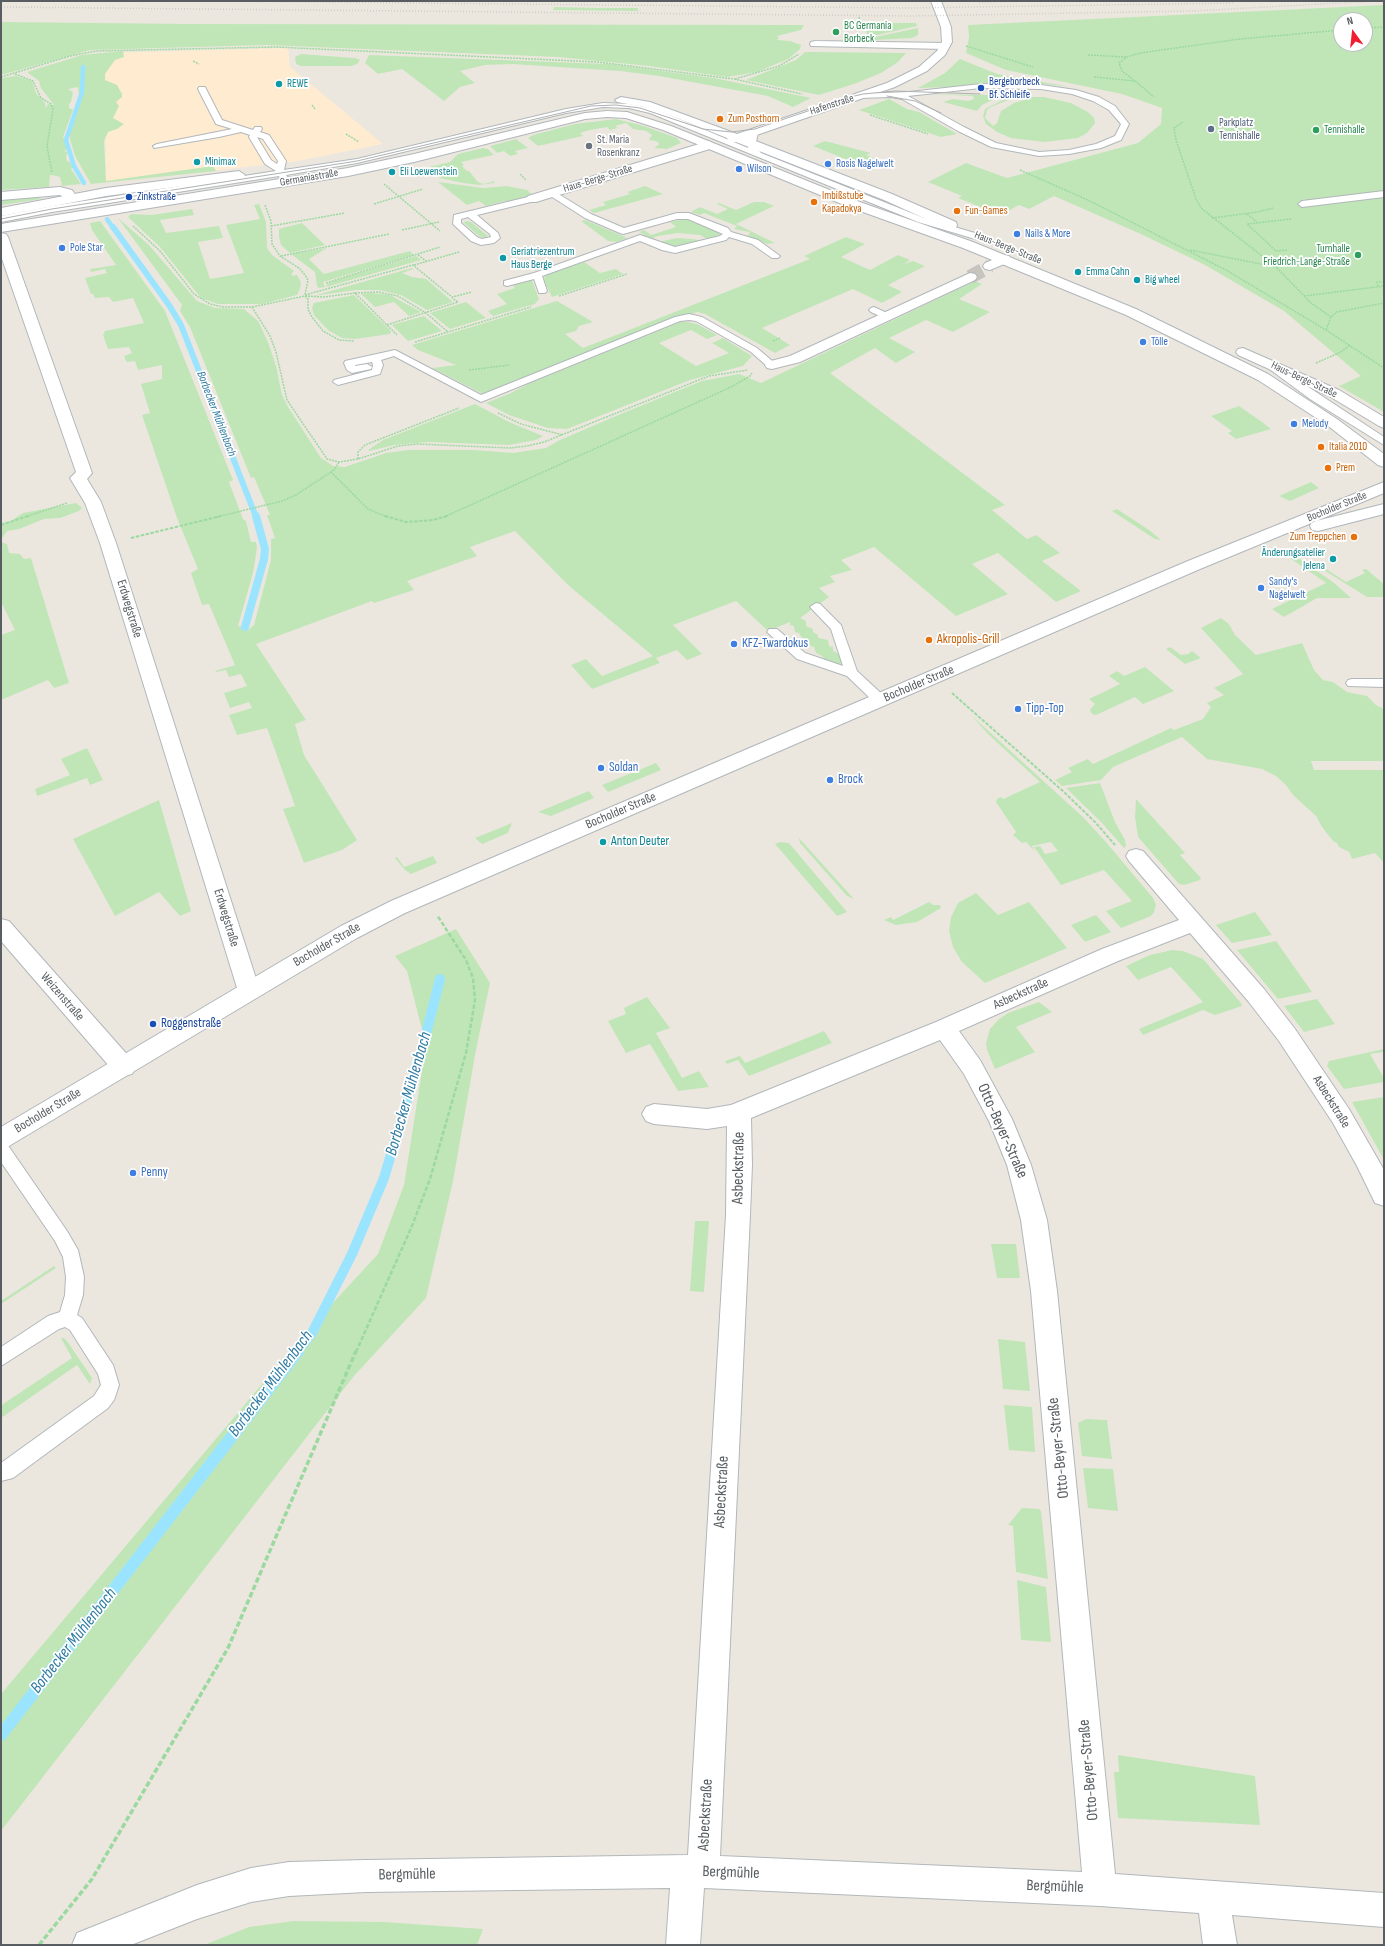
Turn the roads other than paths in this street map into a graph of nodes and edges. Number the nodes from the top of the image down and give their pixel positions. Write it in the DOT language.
graph roads {
  1 [pos="936,1"];
  2 [pos="815,44"];
  3 [pos="945,46"];
  4 [pos="202,89"];
  5 [pos="892,95"];
  6 [pos="858,96"];
  7 [pos="618,107"];
  8 [pos="241,129"];
  9 [pos="257,131"];
  10 [pos="729,140"];
  11 [pos="753,143"];
  12 [pos="709,145"];
  13 [pos="157,146"];
  14 [pos="778,163"];
  15 [pos="283,176"];
  16 [pos="552,193"];
  17 [pos="62,194"];
  18 [pos="1384,194"];
  19 [pos="1,196"];
  20 [pos="532,199"];
  21 [pos="1302,204"];
  22 [pos="1,212"];
  23 [pos="470,214"];
  24 [pos="1,219"];
  25 [pos="922,220"];
  26 [pos="1,222"];
  27 [pos="1,228"];
  28 [pos="623,231"];
  29 [pos="728,234"];
  30 [pos="1,237"];
  31 [pos="640,238"];
  32 [pos="982,238"];
  33 [pos="968,245"];
  34 [pos="774,256"];
  35 [pos="1004,259"];
  36 [pos="990,266"];
  37 [pos="537,275"];
  38 [pos="970,277"];
  39 [pos="507,283"];
  40 [pos="542,291"];
  41 [pos="1154,308"];
  42 [pos="1232,346"];
  43 [pos="376,361"];
  44 [pos="1269,363"];
  45 [pos="772,365"];
  46 [pos="352,374"];
  47 [pos="338,382"];
  48 [pos="1384,423"];
  49 [pos="1384,442"];
  50 [pos="1384,462"];
  51 [pos="1384,488"];
  52 [pos="1384,509"];
  53 [pos="1268,535"];
  54 [pos="816,607"];
  55 [pos="774,632"];
  56 [pos="851,673"];
  57 [pos="1352,682"];
  58 [pos="1384,683"];
  59 [pos="880,700"];
  60 [pos="1136,856"];
  61 [pos="1192,923"];
  62 [pos="1,928"];
  63 [pos="249,991"];
  64 [pos="944,1028"];
  65 [pos="124,1067"];
  66 [pos="739,1112"];
  67 [pos="654,1114"];
  68 [pos="1,1139"];
  69 [pos="1,1149"];
  70 [pos="1384,1195"];
  71 [pos="67,1318"];
  72 [pos="1,1357"];
  73 [pos="1,1472"];
  74 [pos="695,1872"];
  75 [pos="1100,1889"];
  76 [pos="1213,1898"];
  77 [pos="1384,1910"];
  78 [pos="89,1945"];
  79 [pos="683,1945"];
  80 [pos="1220,1945"];
  1 -- 3 [label="main road"];
  2 -- 3 [label="main road"];
  3 -- 6 [label="main road, Hafenstraße"];
  4 -- 8 [label="lane"];
  5 -- 5 [label="lane"];
  5 -- 6 [label="lane"];
  6 -- 11 [label="main road, Hafenstraße"];
  7 -- 10 [label="main road, Haus-Berge-Straße"];
  7 -- 12 [label="main road, Haus-Berge-Straße"];
  7 -- 15 [label="main road, Germaniastraße"];
  8 -- 9 [label="lane"];
  8 -- 13 [label="lane"];
  9 -- 15 [label="lane"];
  9 -- 15 [label="lane"];
  10 -- 11 [label="main road, Haus-Berge-Straße"];
  10 -- 12 [label="main road"];
  10 -- 14 [label="lane"];
  10 -- 15 [label="lane"];
  11 -- 14 [label="lane"];
  11 -- 32 [label="main road, Haus-Berge-Straße"];
  12 -- 16 [label="main road, Haus-Berge-Straße"];
  12 -- 33 [label="main road, Haus-Berge-Straße"];
  14 -- 25 [label="lane"];
  15 -- 17 [label="main road, Germaniastraße"];
  15 -- 24 [label="lane"];
  15 -- 26 [label="lane"];
  15 -- 27 [label="main road, Germaniastraße"];
  16 -- 20 [label="main road, Haus-Berge-Straße"];
  16 -- 28 [label="lane"];
  17 -- 19 [label="main road"];
  17 -- 22 [label="main road, Germaniastraße"];
  18 -- 21 [label="lane"];
  20 -- 23 [label="lane"];
  23 -- 23 [label="lane"];
  25 -- 32 [label="lane"];
  25 -- 33 [label="lane"];
  28 -- 29 [label="lane"];
  28 -- 31 [label="lane"];
  29 -- 31 [label="lane"];
  29 -- 34 [label="lane"];
  30 -- 63 [label="main road, Erdwegstraße"];
  31 -- 37 [label="lane"];
  32 -- 41 [label="main road, Haus-Berge-Straße"];
  33 -- 35 [label="main road, Haus-Berge-Straße"];
  35 -- 36 [label="main road, Haus-Berge-Straße"];
  35 -- 50 [label="main road, Haus-Berge-Straße"];
  37 -- 39 [label="lane"];
  37 -- 40 [label="lane"];
  38 -- 45 [label="main road"];
  42 -- 44 [label="main road, Haus-Berge-Straße"];
  43 -- 45 [label="lane"];
  43 -- 46 [label="lane"];
  43 -- 46 [label="lane"];
  44 -- 48 [label="main road, Haus-Berge-Straße"];
  44 -- 49 [label="lane"];
  46 -- 47 [label="lane"];
  51 -- 53 [label="main road, Bocholder Straße"];
  52 -- 53 [label="main road, Bocholder Straße"];
  53 -- 59 [label="main road, Bocholder Straße"];
  54 -- 56 [label="lane"];
  55 -- 56 [label="lane"];
  56 -- 59 [label="lane"];
  57 -- 58 [label="lane"];
  59 -- 63 [label="main road, Bocholder Straße"];
  60 -- 61 [label="main road, Asbeckstraße"];
  61 -- 64 [label="main road, Asbeckstraße"];
  61 -- 70 [label="main road, Asbeckstraße"];
  62 -- 65 [label="main road, Weizenstraße"];
  63 -- 65 [label="main road, Bocholder Straße"];
  64 -- 66 [label="main road, Asbeckstraße"];
  64 -- 75 [label="main road, Otto-Beyer-Straße"];
  65 -- 68 [label="main road, Bocholder Straße"];
  66 -- 67 [label="main road, Asbeckstraße"];
  66 -- 74 [label="main road, Asbeckstraße"];
  69 -- 71 [label="lane"];
  71 -- 72 [label="lane"];
  71 -- 73 [label="lane"];
  74 -- 75 [label="main road, Bergmühle"];
  74 -- 78 [label="main road, Bergmühle"];
  74 -- 79 [label="main road, Asbeckstraße"];
  75 -- 76 [label="main road, Bergmühle"];
  76 -- 77 [label="main road, Bergmühle"];
  76 -- 80 [label="main road"];
}
